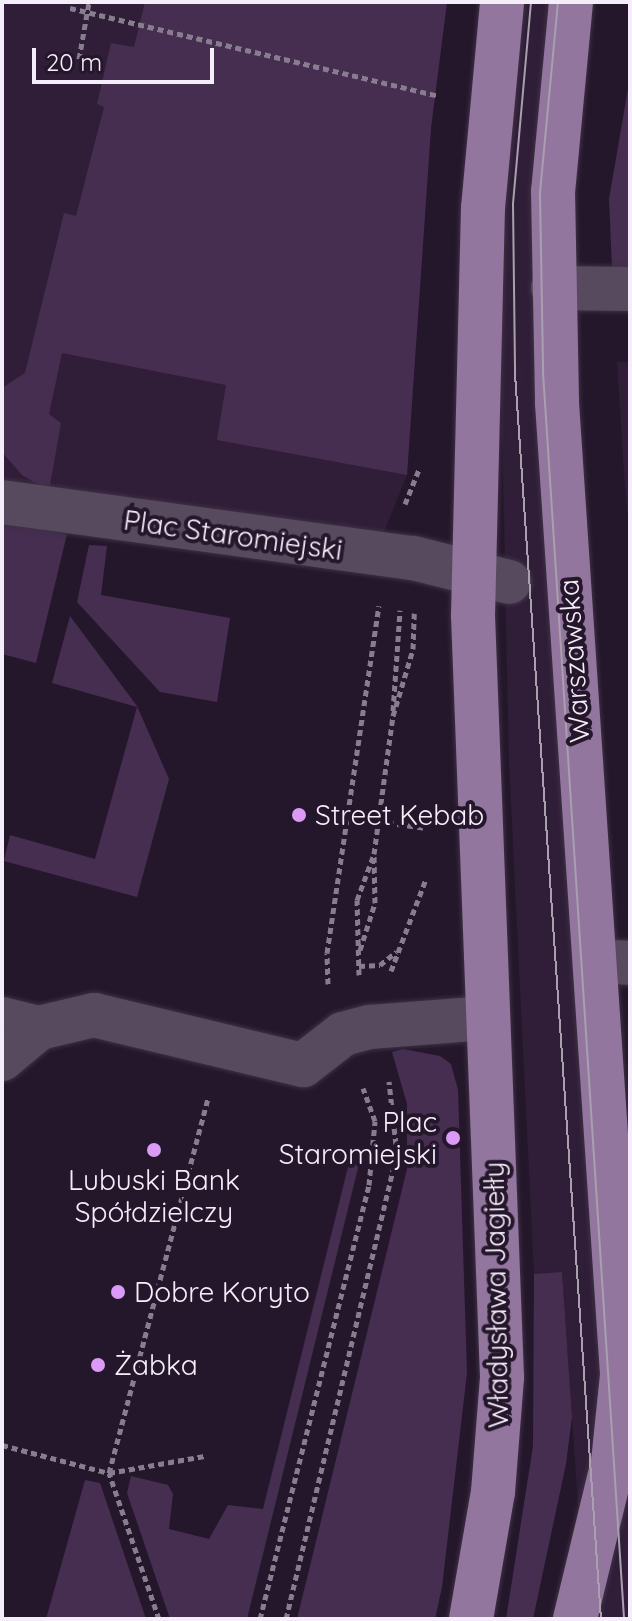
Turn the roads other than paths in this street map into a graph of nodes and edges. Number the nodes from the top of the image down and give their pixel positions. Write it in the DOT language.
graph roads {
  1 [pos="502,2"];
  2 [pos="571,2"];
  3 [pos="553,288"];
  4 [pos="630,289"];
  5 [pos="2,502"];
  6 [pos="492,576"];
  7 [pos="571,624"];
  8 [pos="613,962"];
  9 [pos="488,1018"];
  10 [pos="20,1024"];
  11 [pos="2,1059"];
  12 [pos="620,1320"];
  13 [pos="630,1386"];
  14 [pos="471,1619"];
  15 [pos="575,1619"];
  1 -- 6 [label="main road"];
  2 -- 3 [label="main road, Warszawska"];
  3 -- 4 [label="street"];
  3 -- 7 [label="main road, Warszawska"];
  5 -- 6 [label="street, Plac Staromiejski"];
  6 -- 7 [label="street, Plac Staromiejski"];
  6 -- 9 [label="main road"];
  7 -- 8 [label="main road, Warszawska"];
  8 -- 12 [label="main road, Warszawska"];
  9 -- 10 [label="street"];
  9 -- 14 [label="main road, Władysława Jagiełły"];
  10 -- 11 [label="street"];
  12 -- 13 [label="street"];
  12 -- 15 [label="main road"];
}
